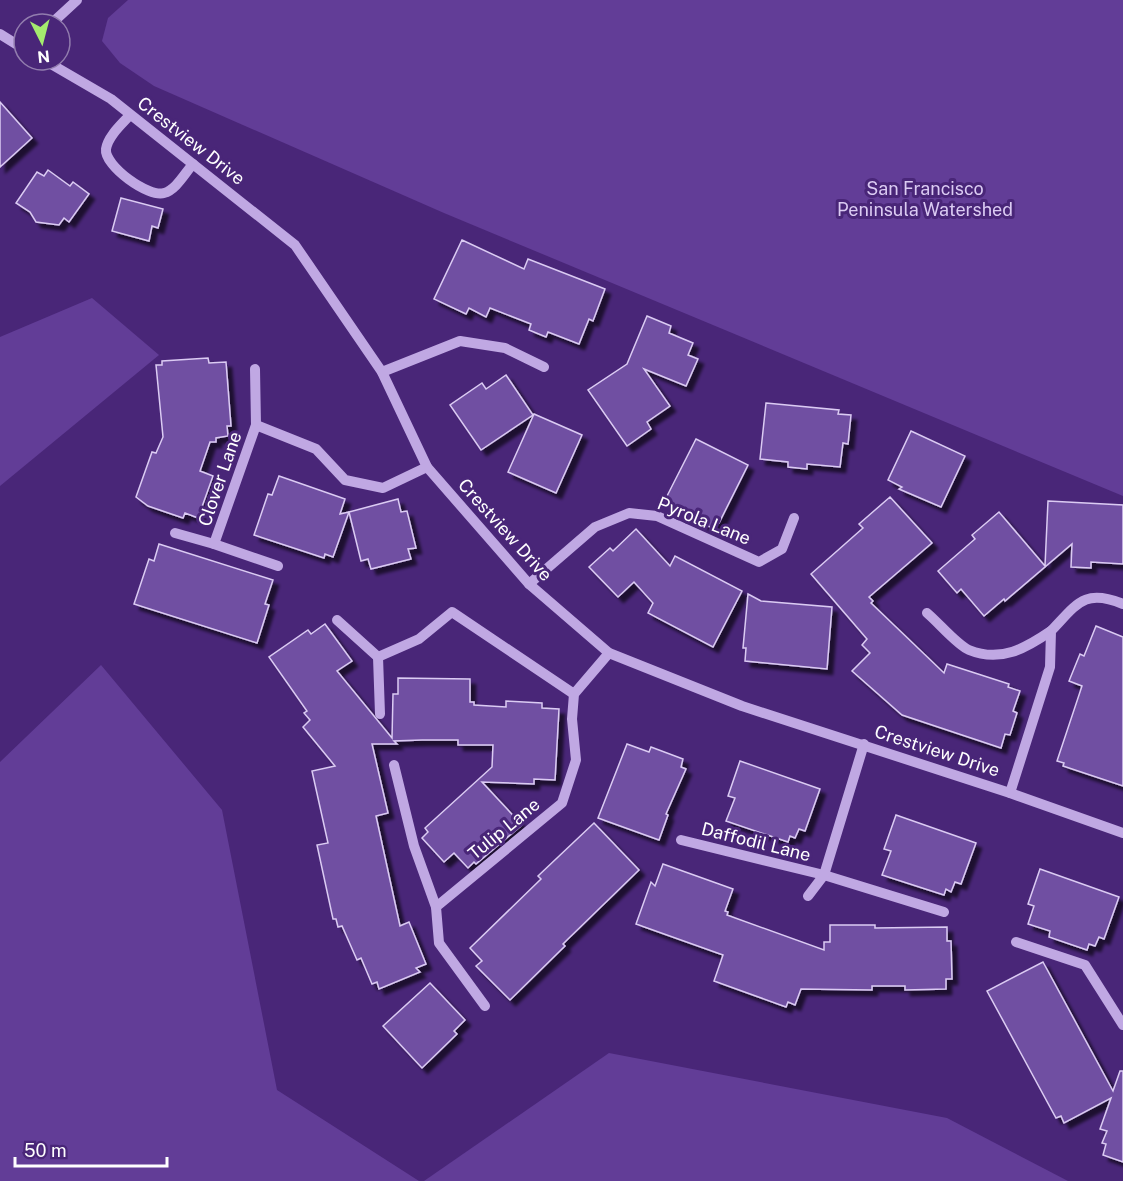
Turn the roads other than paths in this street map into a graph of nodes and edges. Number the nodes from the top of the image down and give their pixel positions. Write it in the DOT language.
graph roads {
  1 [pos="77,0"];
  2 [pos="64,12"];
  3 [pos="65,72"];
  4 [pos="130,115"];
  5 [pos="193,164"];
  6 [pos="544,367"];
  7 [pos="255,369"];
  8 [pos="382,372"];
  9 [pos="256,425"];
  10 [pos="427,467"];
  11 [pos="794,518"];
  12 [pos="176,533"];
  13 [pos="214,544"];
  14 [pos="278,567"];
  15 [pos="529,585"];
  16 [pos="1123,604"];
  17 [pos="927,613"];
  18 [pos="338,620"];
  19 [pos="1051,631"];
  20 [pos="609,653"];
  21 [pos="378,657"];
  22 [pos="574,694"];
  23 [pos="380,714"];
  24 [pos="864,744"];
  25 [pos="394,765"];
  26 [pos="1010,792"];
  27 [pos="1123,833"];
  28 [pos="681,840"];
  29 [pos="825,875"];
  30 [pos="808,896"];
  31 [pos="436,907"];
  32 [pos="944,912"];
  33 [pos="1016,942"];
  34 [pos="485,1006"];
  35 [pos="1123,1024"];
  1 -- 2 [label="street"];
  3 -- 4 [label="street, Crestview Drive"];
  4 -- 5 [label="street, Crestview Drive"];
  4 -- 5 [label="street"];
  5 -- 8 [label="street, Crestview Drive"];
  6 -- 8 [label="street"];
  7 -- 9 [label="street, Clover Lane"];
  8 -- 10 [label="street, Crestview Drive"];
  9 -- 10 [label="street, Clover Lane"];
  9 -- 13 [label="street, Clover Lane"];
  10 -- 15 [label="street, Crestview Drive"];
  11 -- 15 [label="street, Pyrola Lane"];
  12 -- 13 [label="street, Clover Lane"];
  13 -- 14 [label="street, Clover Lane"];
  15 -- 20 [label="street, Crestview Drive"];
  16 -- 19 [label="street"];
  17 -- 19 [label="street"];
  18 -- 21 [label="street"];
  19 -- 26 [label="street"];
  20 -- 22 [label="street"];
  20 -- 24 [label="street, Crestview Drive"];
  21 -- 22 [label="street"];
  21 -- 23 [label="street"];
  22 -- 31 [label="street, Tulip Lane"];
  24 -- 26 [label="street, Crestview Drive"];
  24 -- 29 [label="street, Daffodil Lane"];
  25 -- 31 [label="street"];
  26 -- 27 [label="street, Crestview Drive"];
  28 -- 29 [label="street, Daffodil Lane"];
  29 -- 30 [label="street, Daffodil Lane"];
  29 -- 32 [label="street, Daffodil Lane"];
  31 -- 34 [label="street"];
  33 -- 35 [label="street"];
}
